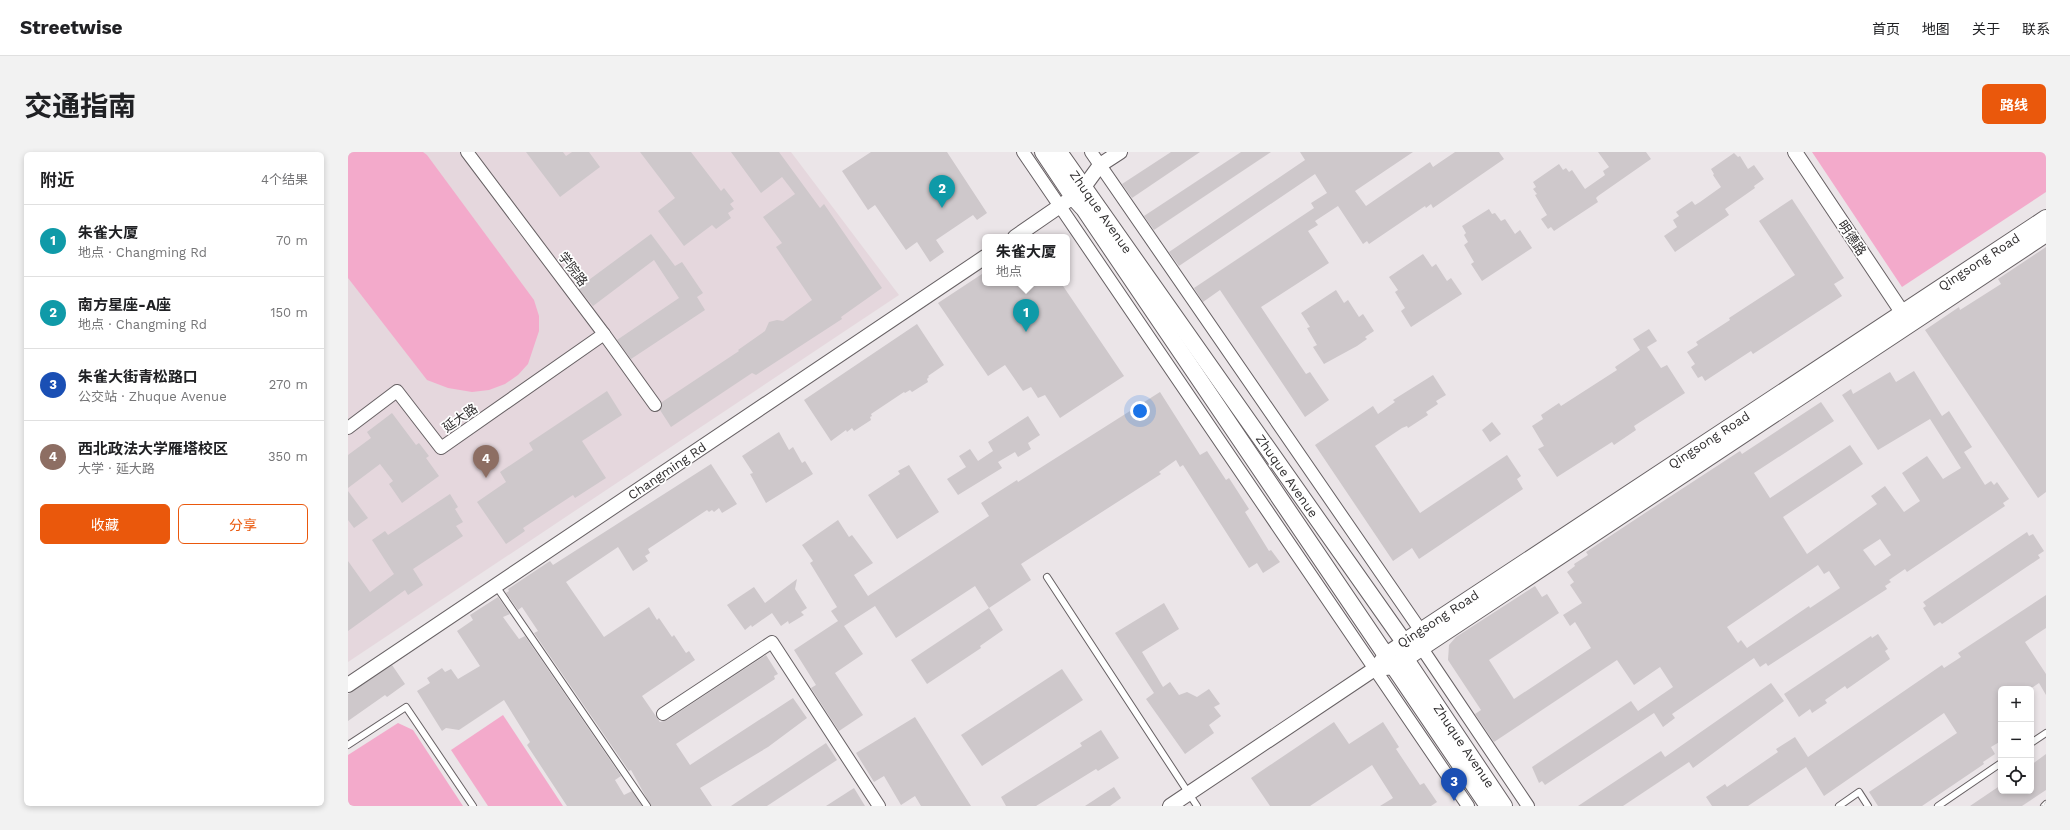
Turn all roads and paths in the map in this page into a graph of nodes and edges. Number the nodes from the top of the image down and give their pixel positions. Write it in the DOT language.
graph roads {
  1 [pos="467,152"];
  2 [pos="1023,152"];
  3 [pos="1043,152"];
  4 [pos="1060,152"];
  5 [pos="1090,152"];
  6 [pos="1120,152"];
  7 [pos="1794,152"];
  8 [pos="1100,166"];
  9 [pos="1072,197"];
  10 [pos="2046,218"];
  11 [pos="1019,234"];
  12 [pos="2046,234"];
  13 [pos="982,259"];
  14 [pos="1906,318"];
  15 [pos="604,334"];
  16 [pos="655,405"];
  17 [pos="348,428"];
  18 [pos="1047,578"];
  19 [pos="496,586"];
  20 [pos="1421,631"];
  21 [pos="1404,642"];
  22 [pos="1421,648"];
  23 [pos="1395,659"];
  24 [pos="1376,668"];
  25 [pos="348,685"];
  26 [pos="663,714"];
  27 [pos="2046,733"];
  28 [pos="2034,741"];
  29 [pos="348,745"];
  30 [pos="1998,765"];
  31 [pos="1189,793"];
  32 [pos="473,806"];
  33 [pos="647,806"];
  34 [pos="879,806"];
  35 [pos="1170,806"];
  36 [pos="1197,806"];
  37 [pos="1468,806"];
  38 [pos="1488,806"];
  39 [pos="1504,806"];
  40 [pos="1528,806"];
  41 [pos="1839,806"];
  42 [pos="1868,806"];
  43 [pos="1938,806"];
  1 -- 15 [label="street, 学院路"];
  2 -- 9 [label="street, Zhuque Avenue"];
  3 -- 9 [label="main road, Zhuque Avenue"];
  4 -- 9 [label="main road, Zhuque Avenue"];
  5 -- 8 [label="street, Zhuque Avenue"];
  6 -- 8 [label="street"];
  7 -- 14 [label="street, 明德路"];
  8 -- 9 [label="street"];
  8 -- 20 [label="street, Zhuque Avenue"];
  9 -- 11 [label="street"];
  9 -- 21 [label="main road, Zhuque Avenue"];
  9 -- 23 [label="main road, Zhuque Avenue"];
  9 -- 24 [label="street, Zhuque Avenue"];
  10 -- 14 [label="main road, Qingsong Road"];
  12 -- 14 [label="main road, Qingsong Road"];
  13 -- 19 [label="street, Changming Rd"];
  14 -- 20 [label="main road, Qingsong Road"];
  14 -- 22 [label="main road, Qingsong Road"];
  15 -- 16 [label="street, 学院路"];
  15 -- 17 [label="street, 延大路"];
  18 -- 31 [label="lane"];
  19 -- 25 [label="street, Changming Rd"];
  19 -- 33 [label="lane"];
  20 -- 21 [label="main road, Qingsong Road"];
  20 -- 22 [label="street"];
  21 -- 23 [label="main road"];
  22 -- 23 [label="main road, Qingsong Road"];
  22 -- 40 [label="street, Zhuque Avenue"];
  23 -- 24 [label="main road, Qingsong Road"];
  23 -- 38 [label="main road, Zhuque Avenue"];
  23 -- 39 [label="main road, Zhuque Avenue"];
  24 -- 31 [label="street, Qingsong Road"];
  24 -- 37 [label="street, Zhuque Avenue"];
  26 -- 34 [label="street"];
  27 -- 28 [label="lane"];
  29 -- 32 [label="lane"];
  30 -- 43 [label="lane"];
  31 -- 35 [label="street, Qingsong Road"];
  31 -- 36 [label="lane"];
  41 -- 42 [label="lane"];
}
